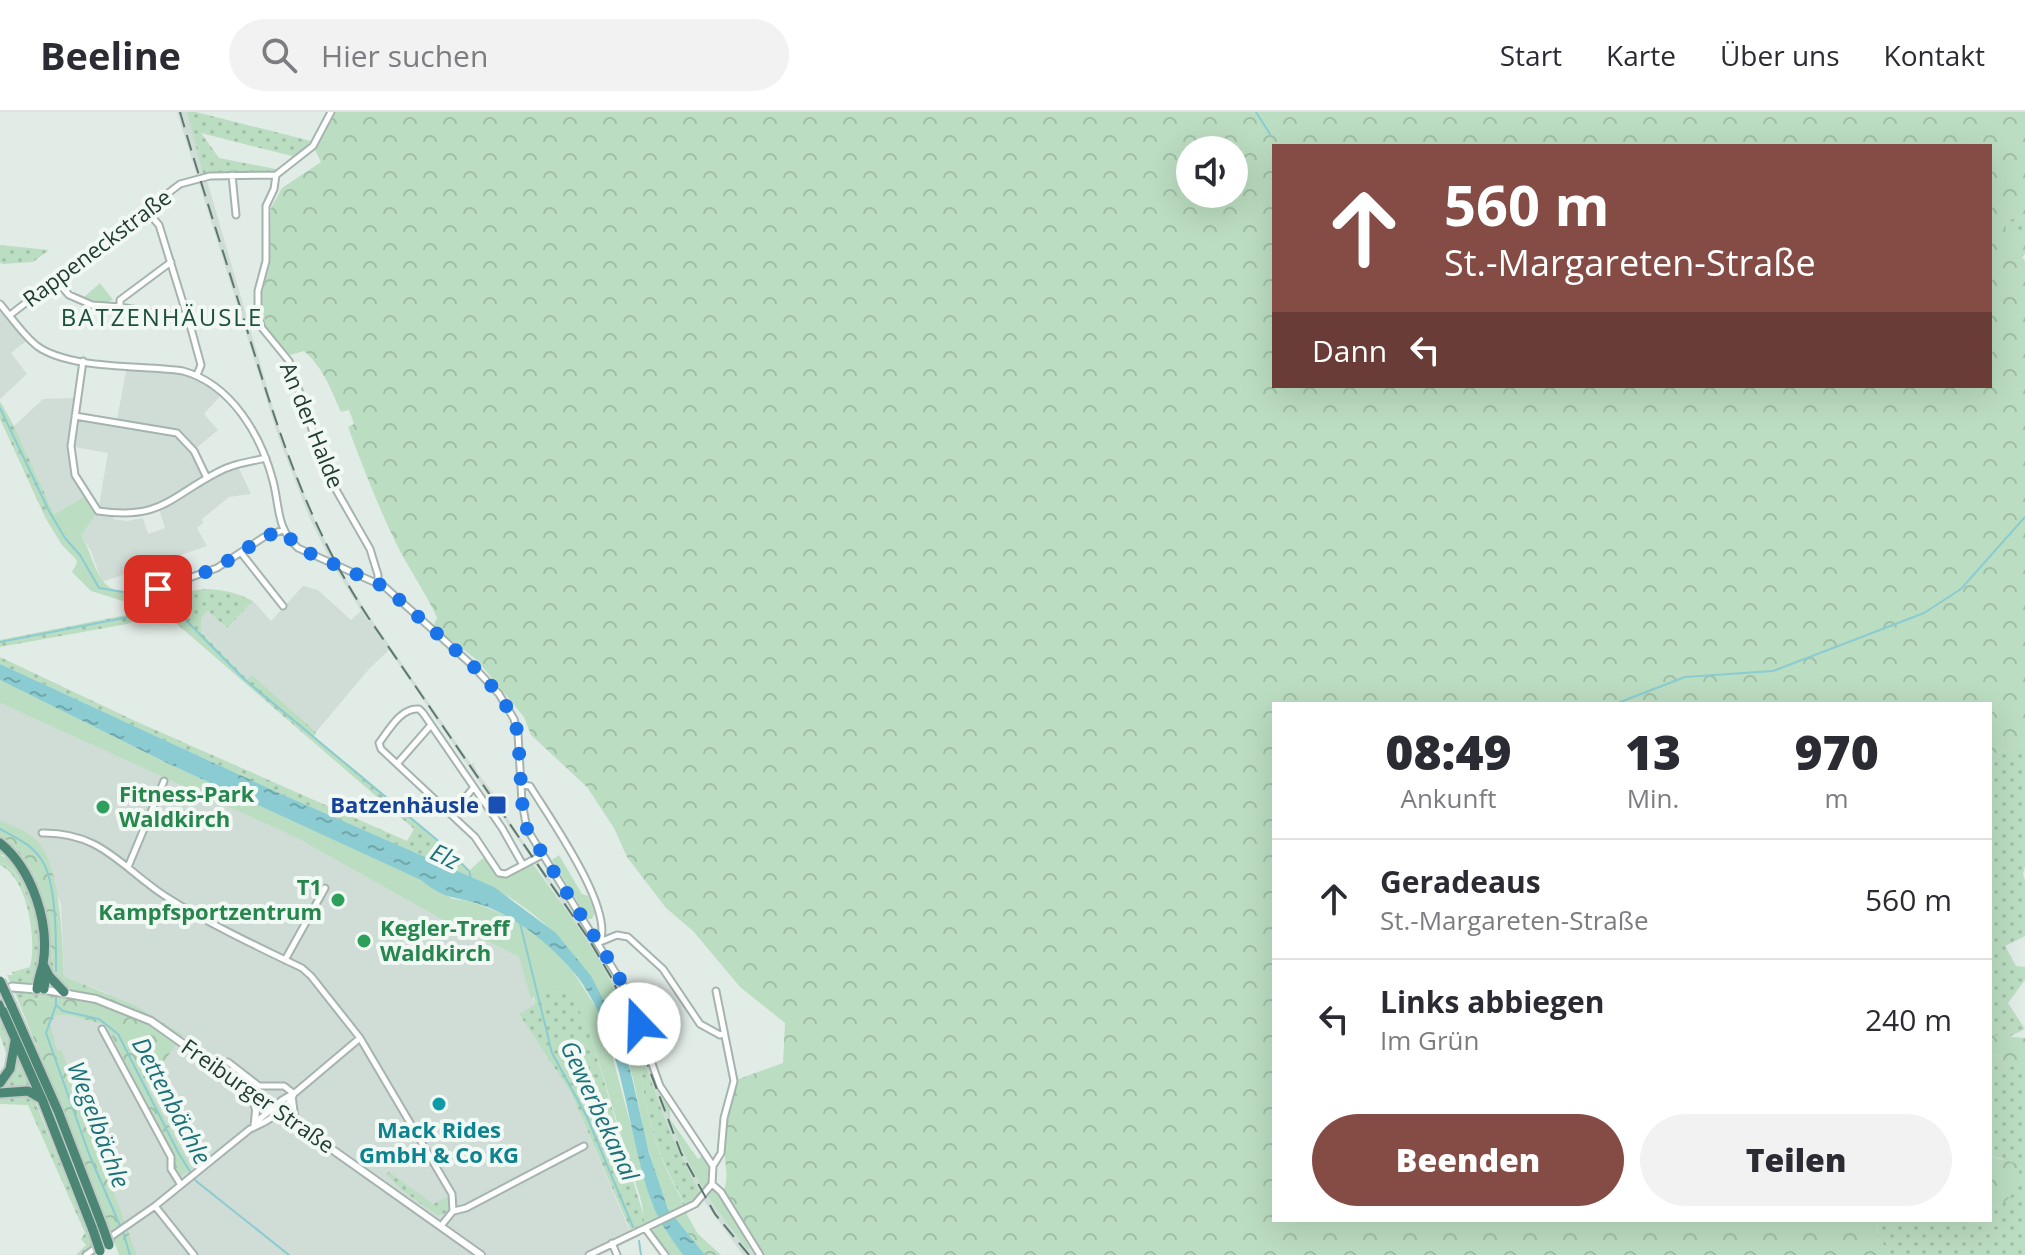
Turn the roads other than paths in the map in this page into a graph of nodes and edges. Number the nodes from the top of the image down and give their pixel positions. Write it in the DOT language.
graph roads {
  1 [pos="331,112"];
  2 [pos="232,175"];
  3 [pos="276,175"];
  4 [pos="146,210"];
  5 [pos="236,215"];
  6 [pos="171,262"];
  7 [pos="55,279"];
  8 [pos="0,304"];
  9 [pos="121,307"];
  10 [pos="10,315"];
  11 [pos="187,315"];
  12 [pos="83,361"];
  13 [pos="197,375"];
  14 [pos="75,416"];
  15 [pos="266,458"];
  16 [pos="207,478"];
  17 [pos="283,530"];
  18 [pos="241,554"];
  19 [pos="144,572"];
  20 [pos="378,582"];
  21 [pos="283,606"];
  22 [pos="431,725"];
  23 [pos="397,764"];
  24 [pos="164,781"];
  25 [pos="521,785"];
  26 [pos="474,787"];
  27 [pos="452,814"];
  28 [pos="42,833"];
  29 [pos="2,846"];
  30 [pos="542,855"];
  31 [pos="523,865"];
  32 [pos="128,867"];
  33 [pos="325,888"];
  34 [pos="599,943"];
  35 [pos="285,960"];
  36 [pos="44,967"];
  37 [pos="0,981"];
  38 [pos="12,987"];
  39 [pos="40,989"];
  40 [pos="716,991"];
  41 [pos="64,992"];
  42 [pos="4,1005"];
  43 [pos="102,1029"];
  44 [pos="724,1034"];
  45 [pos="15,1038"];
  46 [pos="360,1038"];
  47 [pos="228,1062"];
  48 [pos="0,1083"];
  49 [pos="0,1093"];
  50 [pos="252,1093"];
  51 [pos="293,1097"];
  52 [pos="42,1099"];
  53 [pos="276,1109"];
  54 [pos="295,1123"];
  55 [pos="254,1125"];
  56 [pos="584,1146"];
  57 [pos="713,1166"];
  58 [pos="712,1184"];
  59 [pos="181,1185"];
  60 [pos="155,1206"];
  61 [pos="453,1211"];
  62 [pos="441,1226"];
  63 [pos="648,1226"];
  64 [pos="97,1228"];
  65 [pos="612,1243"];
  66 [pos="106,1251"];
  67 [pos="86,1255"];
  68 [pos="194,1255"];
  69 [pos="481,1255"];
  70 [pos="589,1255"];
  71 [pos="617,1255"];
  72 [pos="665,1255"];
  73 [pos="760,1255"];
  1 -- 3 [label="street"];
  2 -- 3 [label="street, Rappeneckstraße"];
  2 -- 4 [label="street, Rappeneckstraße"];
  2 -- 5 [label="street"];
  3 -- 20 [label="street, An der Halde"];
  4 -- 6 [label="street"];
  4 -- 7 [label="street, Rappeneckstraße"];
  6 -- 9 [label="street"];
  6 -- 11 [label="street"];
  7 -- 9 [label="street"];
  7 -- 10 [label="street, Rappeneckstraße"];
  8 -- 10 [label="street"];
  9 -- 11 [label="street"];
  10 -- 12 [label="street"];
  11 -- 13 [label="street"];
  12 -- 13 [label="street"];
  12 -- 14 [label="street"];
  13 -- 15 [label="street"];
  14 -- 16 [label="street"];
  14 -- 16 [label="street"];
  15 -- 16 [label="street"];
  15 -- 17 [label="street"];
  17 -- 18 [label="street"];
  17 -- 20 [label="street"];
  18 -- 19 [label="street"];
  18 -- 21 [label="street"];
  20 -- 25 [label="street"];
  22 -- 23 [label="street"];
  22 -- 23 [label="street"];
  22 -- 26 [label="street"];
  23 -- 27 [label="street"];
  24 -- 32 [label="street"];
  25 -- 30 [label="street"];
  25 -- 34 [label="street"];
  26 -- 27 [label="street"];
  26 -- 31 [label="street"];
  27 -- 31 [label="street"];
  28 -- 32 [label="street"];
  29 -- 36 [label="highway"];
  30 -- 31 [label="street"];
  30 -- 34 [label="street"];
  32 -- 35 [label="street"];
  33 -- 35 [label="street"];
  34 -- 44 [label="street"];
  34 -- 57 [label="street"];
  35 -- 46 [label="street"];
  36 -- 39 [label="highway"];
  36 -- 41 [label="highway"];
  37 -- 42 [label="highway, bridge"];
  38 -- 39 [label="main road, Freiburger Straße"];
  39 -- 41 [label="street, Freiburger Straße"];
  40 -- 44 [label="street"];
  41 -- 50 [label="street, Freiburger Straße"];
  42 -- 45 [label="highway"];
  42 -- 64 [label="highway"];
  43 -- 59 [label="street"];
  44 -- 57 [label="street"];
  45 -- 48 [label="highway"];
  45 -- 52 [label="highway"];
  46 -- 51 [label="street"];
  46 -- 61 [label="street"];
  47 -- 51 [label="street"];
  49 -- 52 [label="highway"];
  50 -- 53 [label="street, Freiburger Straße"];
  50 -- 55 [label="street"];
  51 -- 53 [label="street"];
  51 -- 54 [label="street"];
  52 -- 64 [label="highway"];
  53 -- 54 [label="street, Freiburger Straße"];
  53 -- 55 [label="street"];
  54 -- 62 [label="street, Freiburger Straße"];
  55 -- 59 [label="street"];
  56 -- 61 [label="street"];
  57 -- 58 [label="street"];
  58 -- 63 [label="street"];
  58 -- 73 [label="street"];
  59 -- 60 [label="street"];
  60 -- 67 [label="street"];
  60 -- 68 [label="street"];
  61 -- 62 [label="street"];
  62 -- 69 [label="street, Freiburger Straße"];
  63 -- 65 [label="street"];
  63 -- 72 [label="street"];
  64 -- 66 [label="highway, bridge"];
  65 -- 70 [label="street"];
  65 -- 71 [label="street"];
}
